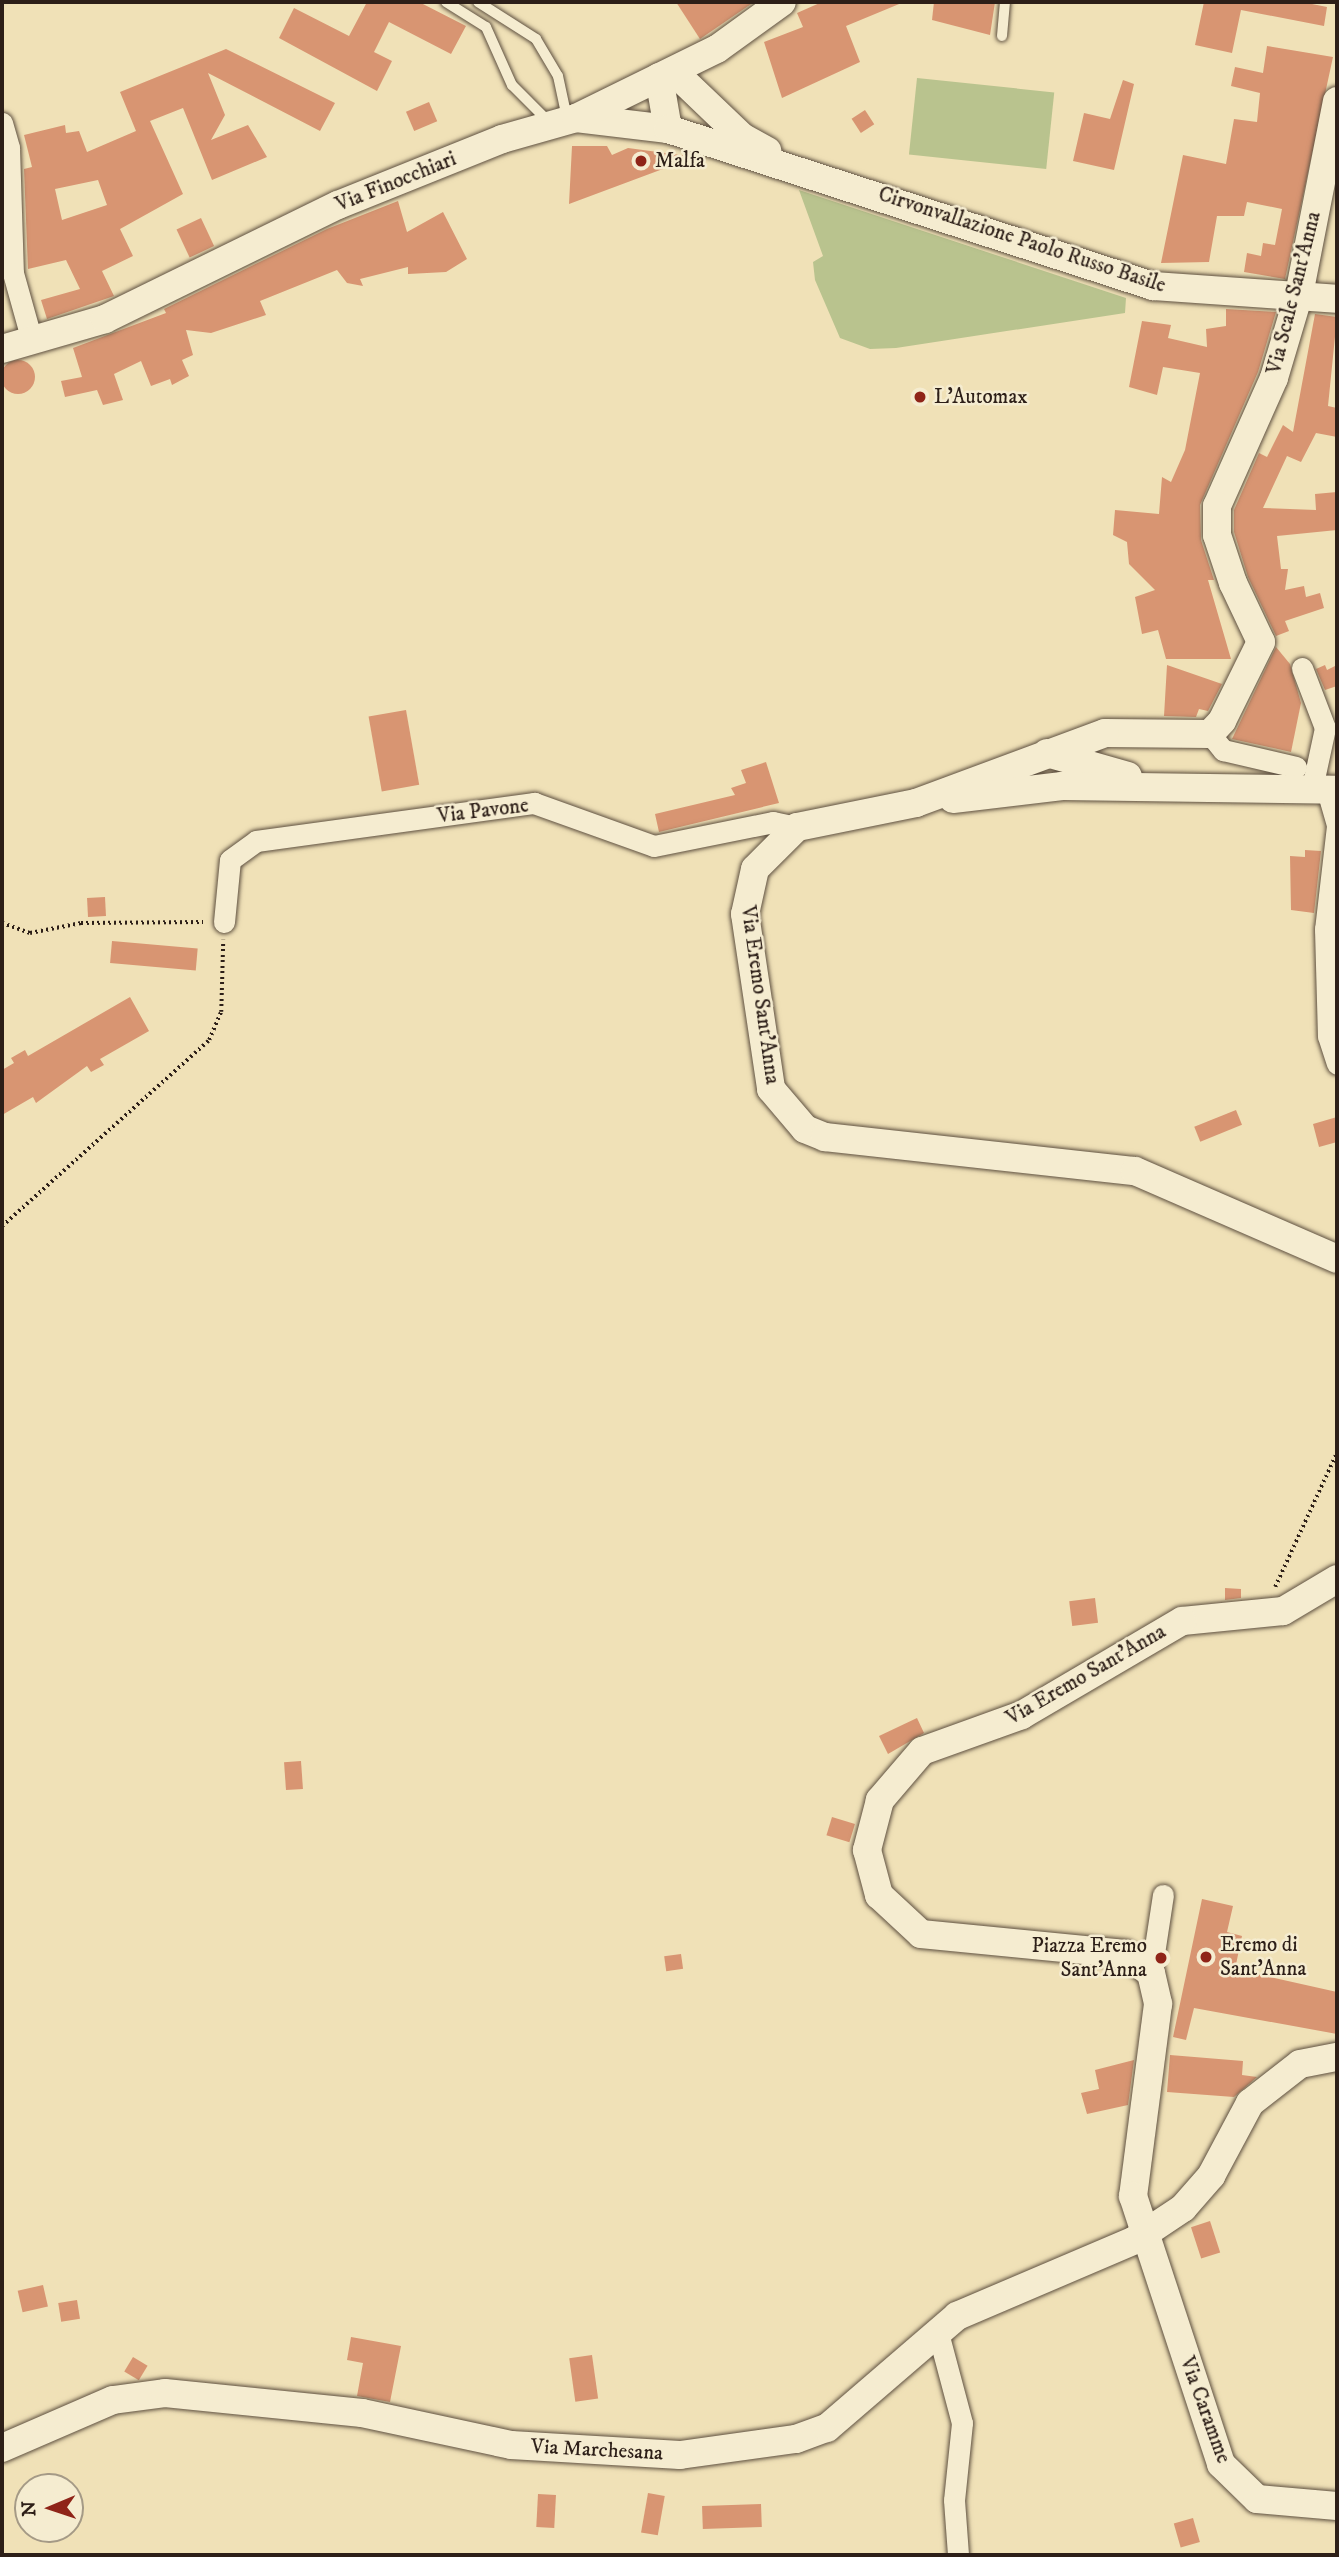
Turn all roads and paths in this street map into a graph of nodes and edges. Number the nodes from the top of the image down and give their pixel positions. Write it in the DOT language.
graph roads {
  1 [pos="446,2"];
  2 [pos="478,2"];
  3 [pos="782,2"];
  4 [pos="1005,2"];
  5 [pos="1002,36"];
  6 [pos="666,74"];
  7 [pos="1337,101"];
  8 [pos="565,121"];
  9 [pos="2,123"];
  10 [pos="668,129"];
  11 [pos="794,166"];
  12 [pos="1299,293"];
  13 [pos="1337,299"];
  14 [pos="32,341"];
  15 [pos="2,349"];
  16 [pos="1302,668"];
  17 [pos="1210,734"];
  18 [pos="1047,753"];
  19 [pos="1318,784"];
  20 [pos="1158,785"];
  21 [pos="1062,786"];
  22 [pos="916,803"];
  23 [pos="797,827"];
  24 [pos="224,922"];
  25 [pos="2,923"];
  26 [pos="1337,1064"];
  27 [pos="2,1226"];
  28 [pos="1337,1259"];
  29 [pos="1337,1452"];
  30 [pos="1337,1580"];
  31 [pos="1263,1614"];
  32 [pos="1163,1895"];
  33 [pos="1151,1973"];
  34 [pos="1337,2057"];
  35 [pos="1144,2233"];
  36 [pos="937,2329"];
  37 [pos="2,2448"];
  38 [pos="1337,2506"];
  39 [pos="958,2555"];
  1 -- 8 [label="lane"];
  2 -- 8 [label="lane"];
  3 -- 6 [label="street, Via Finocchiari"];
  4 -- 5 [label="lane"];
  6 -- 8 [label="street, Via Finocchiari"];
  6 -- 10 [label="street"];
  6 -- 11 [label="street"];
  7 -- 12 [label="street, Via Scale Sant'Anna"];
  8 -- 10 [label="street"];
  8 -- 14 [label="street, Via Finocchiari"];
  9 -- 14 [label="street"];
  10 -- 11 [label="street"];
  11 -- 12 [label="street, Cirvonvallazione Paolo Russo Basile"];
  12 -- 13 [label="street, Cirvonvallazione Paolo Russo Basile"];
  12 -- 17 [label="street, Via Scale Sant'Anna"];
  14 -- 15 [label="street, Via Finocchiari"];
  16 -- 19 [label="street"];
  17 -- 18 [label="street"];
  17 -- 19 [label="street"];
  18 -- 20 [label="street"];
  18 -- 21 [label="street"];
  18 -- 22 [label="street"];
  19 -- 20 [label="street"];
  19 -- 26 [label="street"];
  20 -- 21 [label="street"];
  21 -- 22 [label="street"];
  22 -- 23 [label="street"];
  23 -- 24 [label="street, Via Pavone"];
  23 -- 28 [label="street, Via Eremo Sant'Anna"];
  24 -- 25 [label="path"];
  24 -- 27 [label="path"];
  29 -- 31 [label="path"];
  30 -- 31 [label="street, Via Eremo Sant'Anna"];
  31 -- 33 [label="street, Via Eremo Sant'Anna"];
  32 -- 33 [label="street"];
  33 -- 35 [label="street"];
  34 -- 35 [label="street, Via Marchesana"];
  35 -- 36 [label="street, Via Marchesana"];
  35 -- 38 [label="street, Via Caramme"];
  36 -- 37 [label="street, Via Marchesana"];
  36 -- 39 [label="street"];
}
